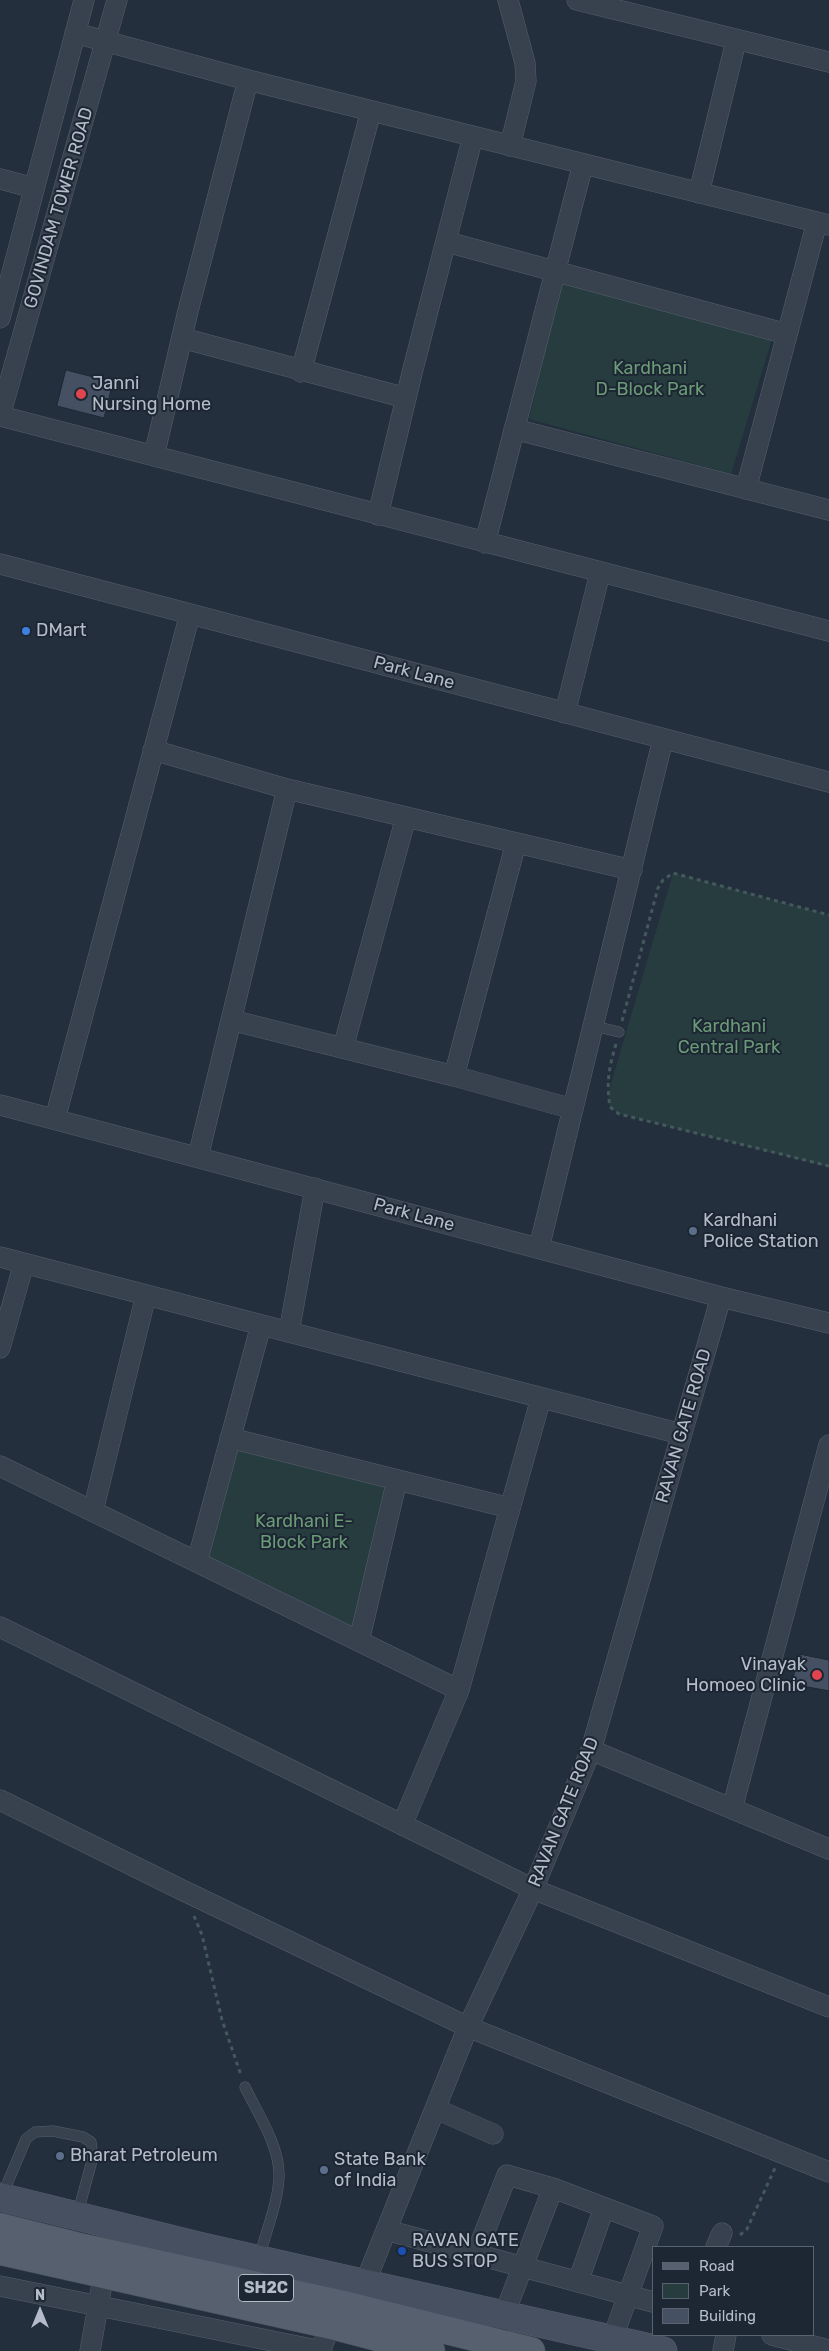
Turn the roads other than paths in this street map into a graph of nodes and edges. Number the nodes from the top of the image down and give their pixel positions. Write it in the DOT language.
graph roads {
  1 [pos="84,0"];
  2 [pos="117,0"];
  3 [pos="508,0"];
  4 [pos="577,0"];
  5 [pos="638,8"];
  6 [pos="75,32"];
  7 [pos="107,40"];
  8 [pos="736,41"];
  9 [pos="826,56"];
  10 [pos="248,80"];
  11 [pos="371,111"];
  12 [pos="474,136"];
  13 [pos="510,146"];
  14 [pos="583,164"];
  15 [pos="0,179"];
  16 [pos="34,188"];
  17 [pos="699,193"];
  18 [pos="823,224"];
  19 [pos="447,242"];
  20 [pos="554,271"];
  21 [pos="0,318"];
  22 [pos="788,334"];
  23 [pos="182,338"];
  24 [pos="301,372"];
  25 [pos="406,398"];
  26 [pos="0,416"];
  27 [pos="514,429"];
  28 [pos="154,456"];
  29 [pos="746,489"];
  30 [pos="829,510"];
  31 [pos="378,515"];
  32 [pos="485,543"];
  33 [pos="0,564"];
  34 [pos="600,573"];
  35 [pos="190,614"];
  36 [pos="829,631"];
  37 [pos="565,713"];
  38 [pos="663,739"];
  39 [pos="154,750"];
  40 [pos="829,782"];
  41 [pos="287,789"];
  42 [pos="406,817"];
  43 [pos="516,843"];
  44 [pos="632,870"];
  45 [pos="231,1020"];
  46 [pos="594,1026"];
  47 [pos="619,1032"];
  48 [pos="343,1048"];
  49 [pos="454,1076"];
  50 [pos="0,1105"];
  51 [pos="573,1109"];
  52 [pos="54,1119"];
  53 [pos="198,1157"];
  54 [pos="315,1188"];
  55 [pos="539,1248"];
  56 [pos="0,1257"];
  57 [pos="24,1263"];
  58 [pos="146,1295"];
  59 [pos="721,1296"];
  60 [pos="829,1323"];
  61 [pos="261,1325"];
  62 [pos="289,1332"];
  63 [pos="0,1348"];
  64 [pos="541,1398"];
  65 [pos="682,1434"];
  66 [pos="230,1438"];
  67 [pos="827,1457"];
  68 [pos="0,1466"];
  69 [pos="397,1480"];
  70 [pos="510,1508"];
  71 [pos="93,1511"];
  72 [pos="197,1562"];
  73 [pos="0,1627"];
  74 [pos="359,1641"];
  75 [pos="459,1690"];
  76 [pos="592,1750"];
  77 [pos="0,1800"];
  78 [pos="732,1809"];
  79 [pos="402,1825"];
  80 [pos="829,1848"];
  81 [pos="533,1889"];
  82 [pos="829,2006"];
  83 [pos="468,2027"];
  84 [pos="245,2087"];
  85 [pos="436,2109"];
  86 [pos="493,2134"];
  87 [pos="829,2172"];
  88 [pos="553,2188"];
  89 [pos="0,2199"];
  90 [pos="604,2208"];
  91 [pos="0,2227"];
  92 [pos="386,2230"];
  93 [pos="74,2231"];
  94 [pos="0,2251"];
  95 [pos="476,2254"];
  96 [pos="259,2259"];
  97 [pos="522,2268"];
  98 [pos="104,2274"];
  99 [pos="365,2282"];
  100 [pos="578,2282"];
  101 [pos="0,2286"];
  102 [pos="628,2295"];
  103 [pos="652,2302"];
  104 [pos="98,2306"];
  105 [pos="340,2316"];
  106 [pos="504,2316"];
  107 [pos="726,2336"];
  108 [pos="776,2336"];
  109 [pos="477,2343"];
  110 [pos="610,2346"];
  111 [pos="829,2350"];
  112 [pos="90,2351"];
  113 [pos="320,2351"];
  114 [pos="431,2351"];
  115 [pos="532,2351"];
  116 [pos="663,2351"];
  117 [pos="723,2351"];
  1 -- 6 [label="street, GOVINDAM TOWER ROAD"];
  2 -- 7 [label="street, GOVINDAM TOWER ROAD"];
  3 -- 13 [label="street"];
  4 -- 5 [label="street"];
  5 -- 8 [label="street"];
  6 -- 7 [label="street"];
  6 -- 16 [label="street, GOVINDAM TOWER ROAD"];
  7 -- 10 [label="street"];
  7 -- 26 [label="street, GOVINDAM TOWER ROAD"];
  8 -- 9 [label="street"];
  8 -- 17 [label="street"];
  10 -- 11 [label="street"];
  10 -- 23 [label="street"];
  11 -- 12 [label="street"];
  11 -- 24 [label="street"];
  12 -- 13 [label="street"];
  12 -- 19 [label="street"];
  13 -- 14 [label="street"];
  14 -- 17 [label="street"];
  14 -- 20 [label="street"];
  15 -- 16 [label="street"];
  16 -- 21 [label="street, GOVINDAM TOWER ROAD"];
  17 -- 18 [label="street"];
  18 -- 22 [label="street"];
  19 -- 20 [label="street"];
  19 -- 25 [label="street"];
  20 -- 22 [label="street"];
  20 -- 27 [label="street"];
  22 -- 29 [label="street"];
  23 -- 24 [label="street"];
  23 -- 28 [label="street"];
  24 -- 25 [label="street"];
  25 -- 31 [label="street"];
  26 -- 28 [label="street"];
  27 -- 29 [label="street"];
  27 -- 32 [label="street"];
  28 -- 31 [label="street"];
  29 -- 30 [label="street"];
  31 -- 32 [label="street"];
  32 -- 34 [label="street"];
  33 -- 35 [label="street, Park Lane"];
  34 -- 36 [label="street"];
  34 -- 37 [label="street"];
  35 -- 37 [label="street, Park Lane"];
  35 -- 39 [label="street"];
  37 -- 38 [label="street, Park Lane"];
  38 -- 40 [label="street, Park Lane"];
  38 -- 44 [label="street"];
  39 -- 41 [label="street"];
  39 -- 52 [label="street"];
  41 -- 42 [label="street"];
  41 -- 45 [label="street"];
  42 -- 43 [label="street"];
  42 -- 48 [label="street"];
  43 -- 44 [label="street"];
  43 -- 49 [label="street"];
  44 -- 46 [label="street"];
  45 -- 48 [label="street"];
  45 -- 53 [label="street"];
  46 -- 47 [label="lane"];
  46 -- 51 [label="street"];
  48 -- 49 [label="street"];
  49 -- 51 [label="street"];
  50 -- 52 [label="street, Park Lane"];
  51 -- 55 [label="street"];
  52 -- 53 [label="street, Park Lane"];
  53 -- 54 [label="street, Park Lane"];
  54 -- 55 [label="street, Park Lane"];
  54 -- 62 [label="street"];
  55 -- 59 [label="street, Park Lane"];
  56 -- 57 [label="street"];
  57 -- 58 [label="street"];
  57 -- 63 [label="street"];
  58 -- 61 [label="street"];
  58 -- 71 [label="street"];
  59 -- 60 [label="street, Park Lane"];
  59 -- 65 [label="street, RAVAN GATE ROAD"];
  61 -- 62 [label="street"];
  61 -- 66 [label="street"];
  62 -- 64 [label="street"];
  64 -- 65 [label="street"];
  64 -- 70 [label="street"];
  65 -- 76 [label="street, RAVAN GATE ROAD"];
  66 -- 69 [label="street"];
  66 -- 72 [label="street"];
  67 -- 78 [label="street"];
  68 -- 71 [label="street"];
  69 -- 70 [label="street"];
  69 -- 74 [label="street"];
  70 -- 75 [label="street"];
  71 -- 72 [label="street"];
  72 -- 74 [label="street"];
  73 -- 79 [label="street"];
  74 -- 75 [label="street"];
  75 -- 79 [label="street"];
  76 -- 78 [label="street"];
  76 -- 81 [label="street, RAVAN GATE ROAD"];
  77 -- 83 [label="street"];
  78 -- 80 [label="street"];
  79 -- 81 [label="street"];
  81 -- 82 [label="street"];
  81 -- 83 [label="street, RAVAN GATE ROAD"];
  83 -- 85 [label="street, RAVAN GATE ROAD"];
  83 -- 87 [label="street"];
  84 -- 96 [label="lane"];
  85 -- 86 [label="street"];
  85 -- 92 [label="street, RAVAN GATE ROAD"];
  88 -- 90 [label="street"];
  88 -- 95 [label="street"];
  88 -- 97 [label="street"];
  89 -- 93 [label="street"];
  89 -- 93 [label="lane"];
  90 -- 100 [label="street"];
  90 -- 102 [label="street"];
  91 -- 93 [label="main road, SH2C"];
  92 -- 95 [label="street"];
  92 -- 99 [label="street, RAVAN GATE ROAD"];
  93 -- 96 [label="street"];
  93 -- 105 [label="main road, SH2C"];
  94 -- 98 [label="main road, SH2C"];
  95 -- 97 [label="street"];
  96 -- 99 [label="street"];
  97 -- 100 [label="street"];
  97 -- 106 [label="street"];
  98 -- 104 [label="street"];
  98 -- 105 [label="main road, SH2C"];
  99 -- 105 [label="street, RAVAN GATE ROAD"];
  99 -- 106 [label="street"];
  100 -- 102 [label="street"];
  101 -- 104 [label="street"];
  102 -- 103 [label="street"];
  102 -- 110 [label="street"];
  104 -- 112 [label="street"];
  104 -- 113 [label="street"];
  105 -- 109 [label="main road, SH2C"];
  105 -- 113 [label="street, RAVAN GATE ROAD"];
  105 -- 114 [label="main road, SH2C"];
  106 -- 109 [label="street"];
  106 -- 110 [label="street"];
  107 -- 117 [label="street"];
  108 -- 111 [label="street"];
  109 -- 115 [label="main road, SH2C"];
  110 -- 116 [label="street"];
}
